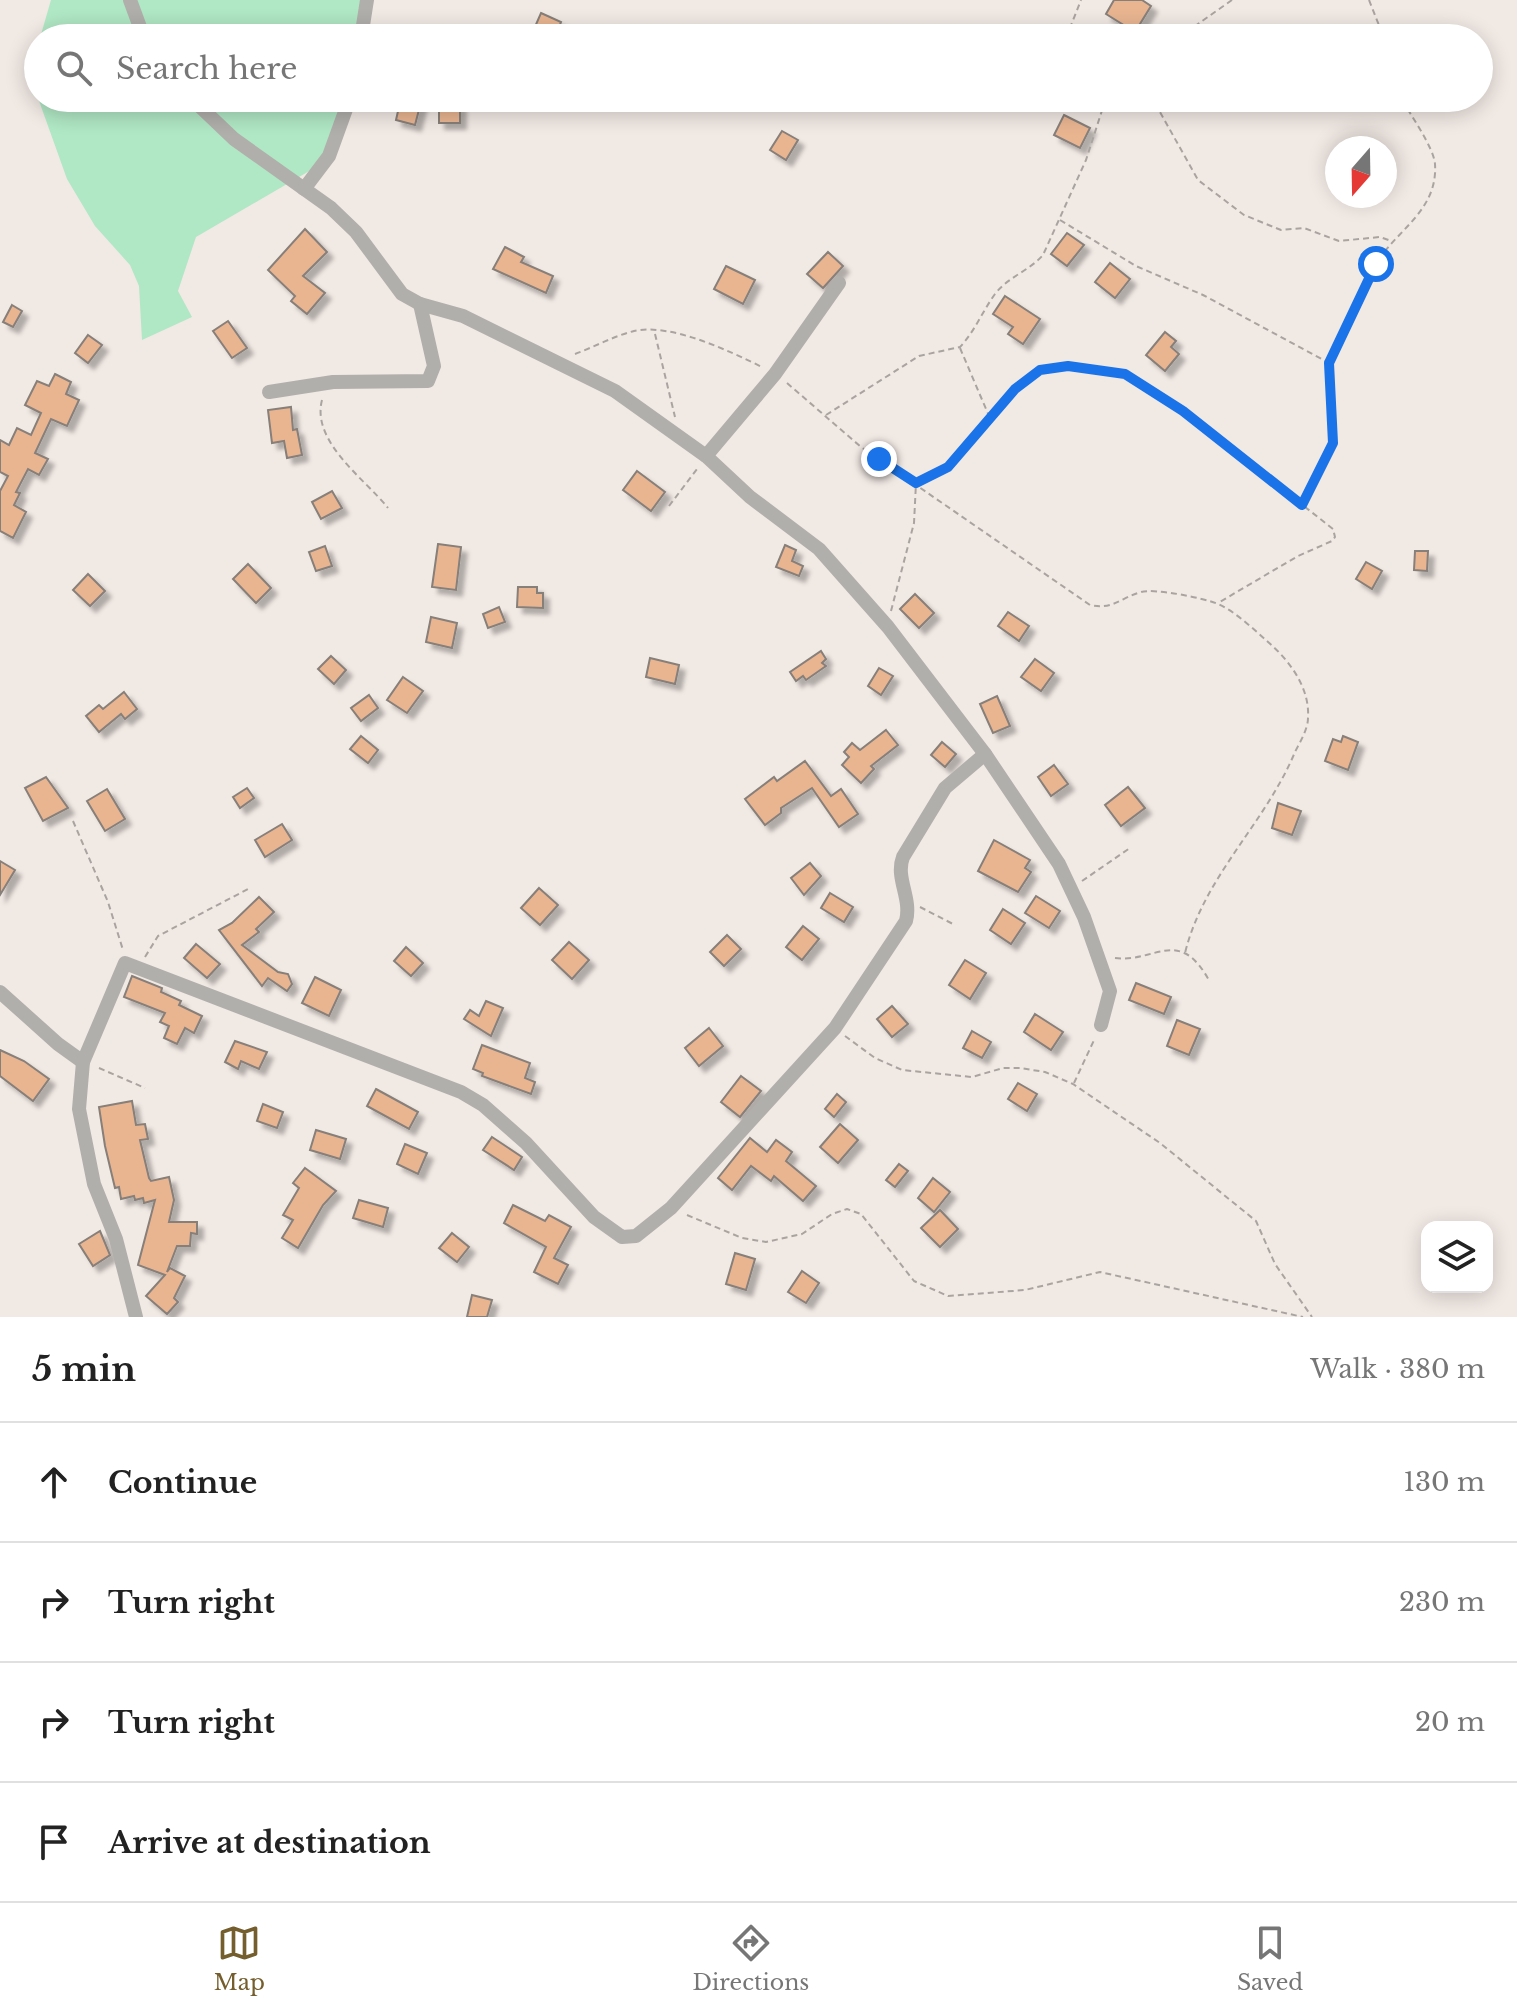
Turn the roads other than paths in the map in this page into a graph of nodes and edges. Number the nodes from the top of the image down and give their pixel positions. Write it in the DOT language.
graph roads {
  1 [pos="130,0"];
  2 [pos="367,0"];
  3 [pos="139,24"];
  4 [pos="363,24"];
  5 [pos="206,112"];
  6 [pos="345,112"];
  7 [pos="304,189"];
  8 [pos="839,283"];
  9 [pos="420,304"];
  10 [pos="269,392"];
  11 [pos="706,456"];
  12 [pos="985,754"];
  13 [pos="0,992"];
  14 [pos="1101,1025"];
  15 [pos="83,1062"];
  16 [pos="136,1317"];
  1 -- 3 [label="street"];
  2 -- 4 [label="street"];
  5 -- 7 [label="street"];
  6 -- 7 [label="street"];
  7 -- 9 [label="street"];
  8 -- 11 [label="street"];
  9 -- 10 [label="street"];
  9 -- 11 [label="street"];
  11 -- 12 [label="street"];
  12 -- 14 [label="street"];
  12 -- 15 [label="street"];
  13 -- 15 [label="street"];
  15 -- 16 [label="street"];
}
